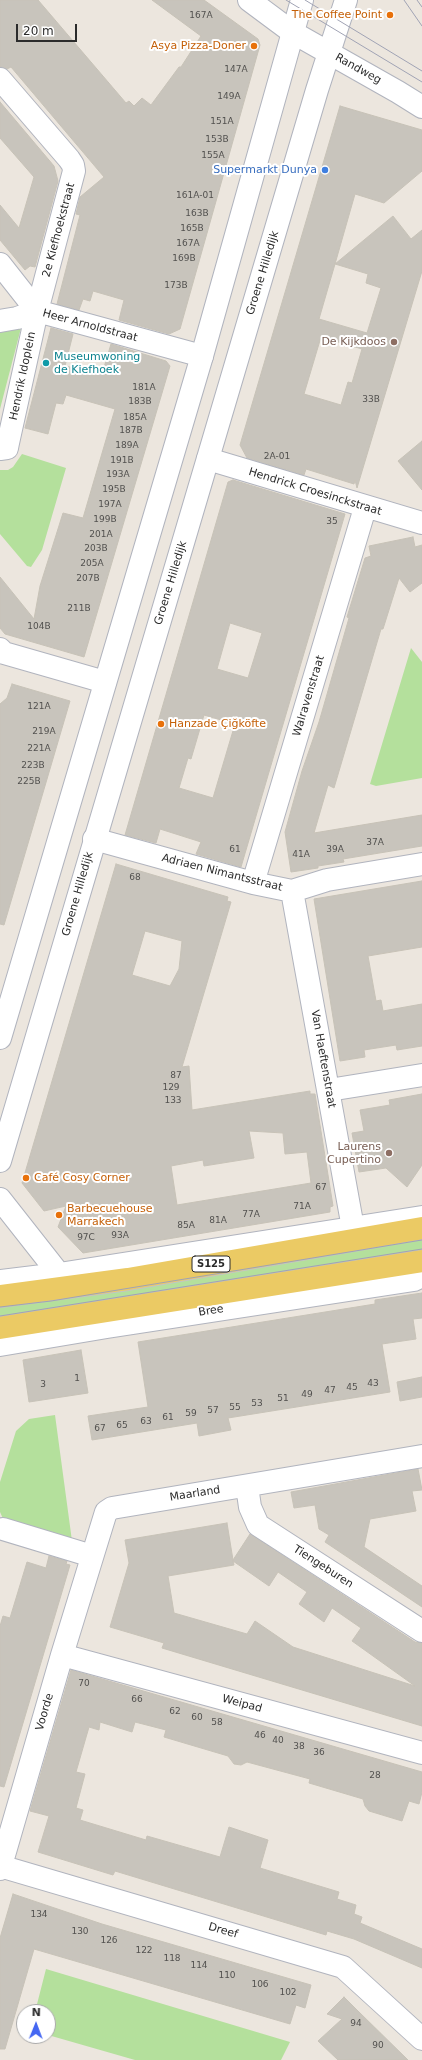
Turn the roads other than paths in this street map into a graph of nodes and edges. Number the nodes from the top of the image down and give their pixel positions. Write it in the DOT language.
graph roads {
  1 [pos="249,0"];
  2 [pos="302,0"];
  3 [pos="344,2"];
  4 [pos="292,32"];
  5 [pos="329,53"];
  6 [pos="0,79"];
  7 [pos="422,107"];
  8 [pos="0,264"];
  9 [pos="37,311"];
  10 [pos="0,321"];
  11 [pos="202,356"];
  12 [pos="0,449"];
  13 [pos="208,459"];
  14 [pos="365,508"];
  15 [pos="422,523"];
  16 [pos="0,649"];
  17 [pos="105,682"];
  18 [pos="94,839"];
  19 [pos="422,864"];
  20 [pos="253,883"];
  21 [pos="292,891"];
  22 [pos="1,1031"];
  23 [pos="422,1075"];
  24 [pos="329,1090"];
  25 [pos="0,1160"];
  26 [pos="0,1199"];
  27 [pos="422,1218"];
  28 [pos="353,1228"];
  29 [pos="422,1228"];
  30 [pos="422,1261"];
  31 [pos="59,1274"];
  32 [pos="422,1276"];
  33 [pos="0,1281"];
  34 [pos="0,1296"];
  35 [pos="0,1328"];
  36 [pos="0,1346"];
  37 [pos="422,1456"];
  38 [pos="247,1486"];
  39 [pos="3,1529"];
  40 [pos="92,1556"];
  41 [pos="422,1631"];
  42 [pos="62,1655"];
  43 [pos="422,1753"];
  44 [pos="0,1867"];
  45 [pos="422,2039"];
  1 -- 4 [label="street, Randweg"];
  2 -- 4 [label="street"];
  3 -- 5 [label="street, Groene Hilledijk"];
  4 -- 5 [label="street, Randweg"];
  4 -- 11 [label="street"];
  5 -- 7 [label="street, Randweg"];
  5 -- 13 [label="street, Groene Hilledijk"];
  6 -- 9 [label="street, 2e Kiefhoekstraat"];
  8 -- 9 [label="street, Heer Arnoldstraat"];
  9 -- 10 [label="street, Hendrik Idoplein"];
  9 -- 11 [label="street, Heer Arnoldstraat"];
  9 -- 12 [label="street, Hendrik Idoplein"];
  11 -- 17 [label="street"];
  13 -- 14 [label="street, Hendrick Croesinckstraat"];
  13 -- 18 [label="street, Groene Hilledijk"];
  14 -- 15 [label="street, Hendrick Croesinckstraat"];
  14 -- 20 [label="street, Walravenstraat"];
  16 -- 17 [label="street"];
  17 -- 22 [label="street"];
  18 -- 20 [label="street, Adriaen Nimantsstraat"];
  18 -- 25 [label="street, Groene Hilledijk"];
  19 -- 21 [label="street, Adriaen Nimantsstraat"];
  20 -- 21 [label="street, Adriaen Nimantsstraat"];
  21 -- 24 [label="street, Van Haeftenstraat"];
  23 -- 24 [label="street"];
  24 -- 28 [label="street, Van Haeftenstraat"];
  26 -- 31 [label="street"];
  27 -- 28 [label="street"];
  28 -- 31 [label="street"];
  29 -- 34 [label="main road, S125"];
  30 -- 35 [label="main road, Bree"];
  31 -- 33 [label="street"];
  32 -- 36 [label="street, Bree"];
  37 -- 38 [label="street, Maarland"];
  38 -- 40 [label="street, Maarland"];
  38 -- 41 [label="street, Tiengeburen"];
  39 -- 40 [label="street"];
  40 -- 42 [label="street, Voorde"];
  42 -- 43 [label="street, Weipad"];
  42 -- 44 [label="street, Voorde"];
  44 -- 45 [label="street, Dreef"];
}
